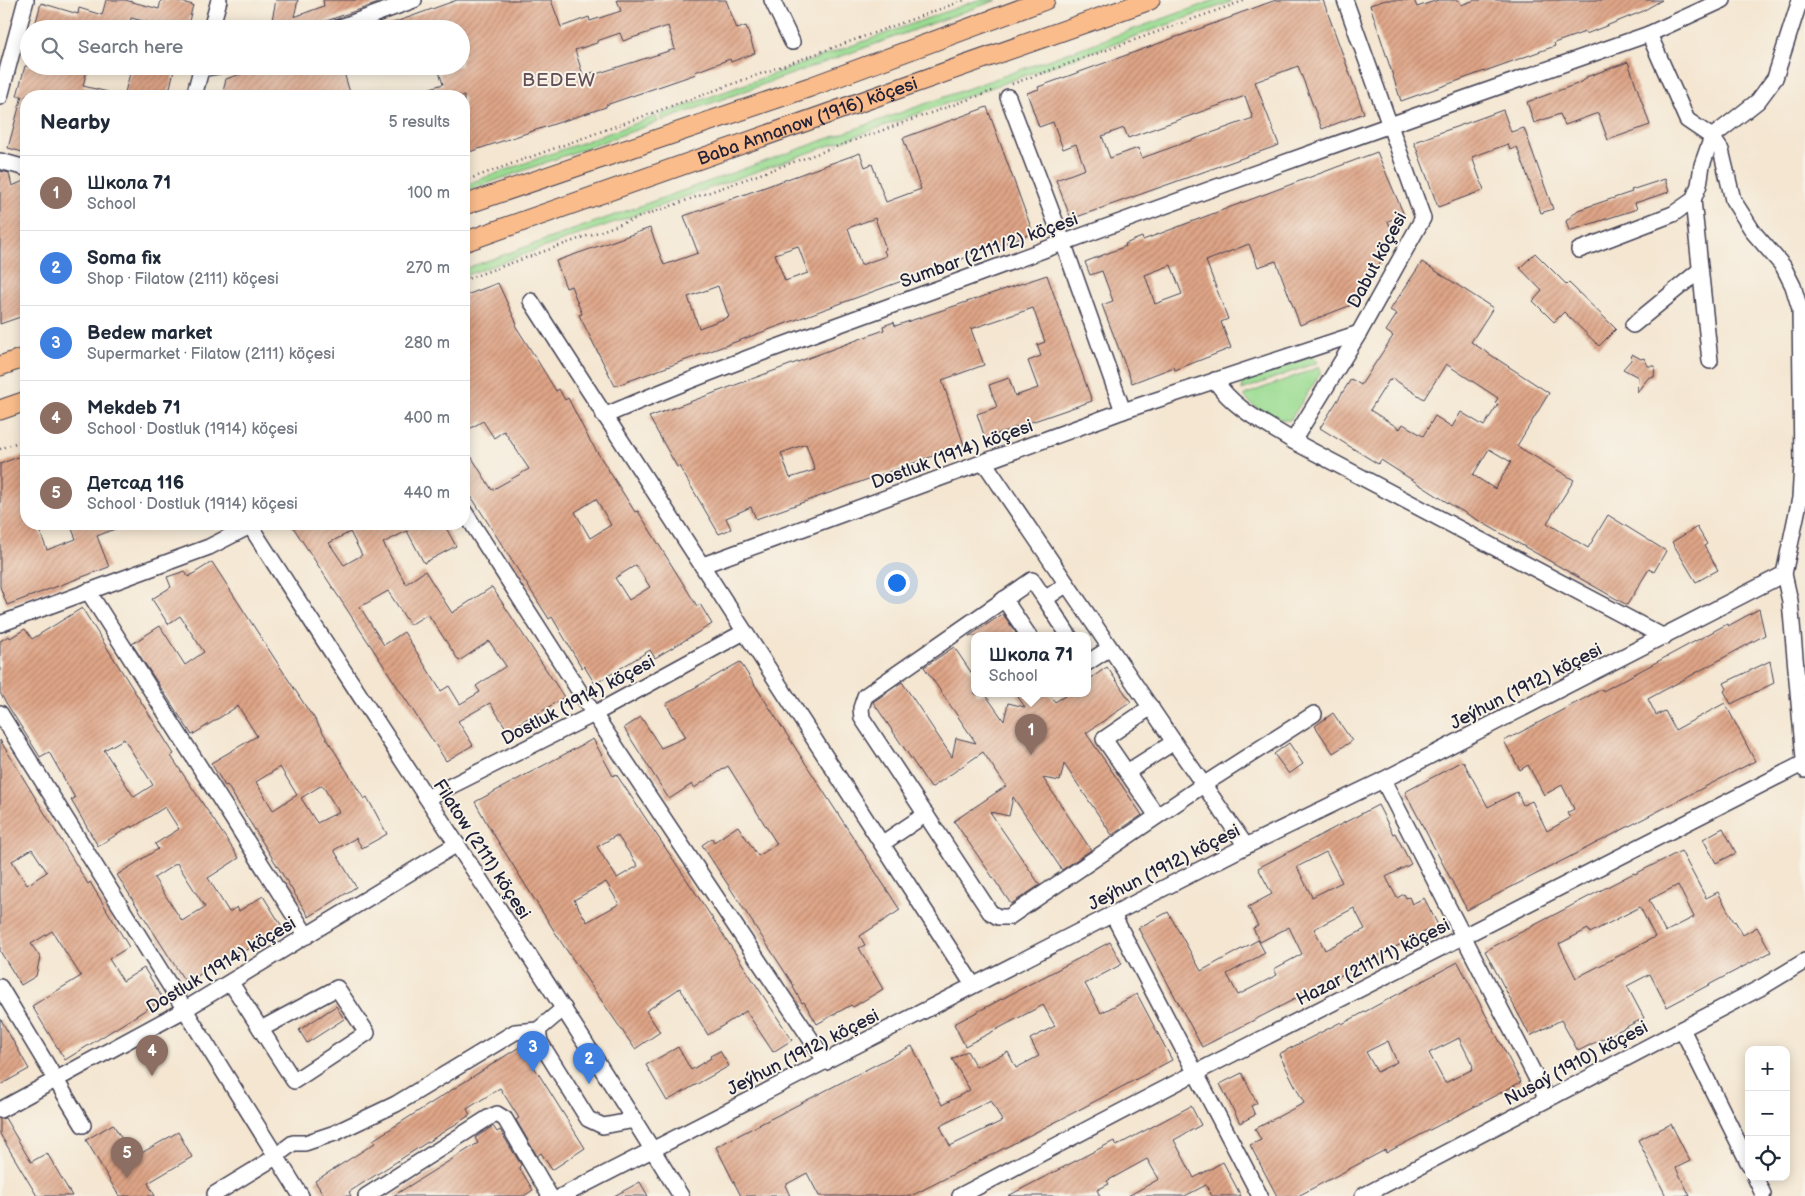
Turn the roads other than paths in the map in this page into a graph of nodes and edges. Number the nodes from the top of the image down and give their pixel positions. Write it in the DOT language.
graph roads {
  1 [pos="26,0"];
  2 [pos="219,0"];
  3 [pos="414,0"];
  4 [pos="772,0"];
  5 [pos="1045,0"];
  6 [pos="1150,0"];
  7 [pos="1345,0"];
  8 [pos="1723,0"];
  9 [pos="1800,0"];
  10 [pos="21,20"];
  11 [pos="214,20"];
  12 [pos="360,20"];
  13 [pos="20,22"];
  14 [pos="1649,34"];
  15 [pos="792,42"];
  16 [pos="199,75"];
  17 [pos="196,90"];
  18 [pos="1003,91"];
  19 [pos="0,96"];
  20 [pos="1389,125"];
  21 [pos="1712,137"];
  22 [pos="0,161"];
  23 [pos="20,166"];
  24 [pos="1693,200"];
  25 [pos="470,203"];
  26 [pos="470,240"];
  27 [pos="1064,242"];
  28 [pos="1579,250"];
  29 [pos="1700,270"];
  30 [pos="531,301"];
  31 [pos="1633,325"];
  32 [pos="1359,333"];
  33 [pos="20,359"];
  34 [pos="1710,362"];
  35 [pos="0,366"];
  36 [pos="1215,380"];
  37 [pos="20,403"];
  38 [pos="0,410"];
  39 [pos="1124,411"];
  40 [pos="604,416"];
  41 [pos="1293,441"];
  42 [pos="984,462"];
  43 [pos="1803,498"];
  44 [pos="470,520"];
  45 [pos="241,530"];
  46 [pos="253,530"];
  47 [pos="703,565"];
  48 [pos="1784,574"];
  49 [pos="1067,584"];
  50 [pos="88,591"];
  51 [pos="1004,599"];
  52 [pos="1045,599"];
  53 [pos="0,624"];
  54 [pos="744,632"];
  55 [pos="1026,632"];
  56 [pos="1066,632"];
  57 [pos="1664,637"];
  58 [pos="1110,648"];
  59 [pos="1091,660"];
  60 [pos="1151,707"];
  61 [pos="0,713"];
  62 [pos="594,714"];
  63 [pos="1314,714"];
  64 [pos="1174,742"];
  65 [pos="1805,766"];
  66 [pos="1127,772"];
  67 [pos="1383,780"];
  68 [pos="1204,785"];
  69 [pos="427,798"];
  70 [pos="926,814"];
  71 [pos="1157,816"];
  72 [pos="883,843"];
  73 [pos="457,844"];
  74 [pos="1246,846"];
  75 [pos="1113,915"];
  76 [pos="307,936"];
  77 [pos="1463,938"];
  78 [pos="1805,961"];
  79 [pos="231,983"];
  80 [pos="973,984"];
  81 [pos="0,987"];
  82 [pos="564,1008"];
  83 [pos="184,1010"];
  84 [pos="260,1029"];
  85 [pos="1682,1029"];
  86 [pos="538,1030"];
  87 [pos="826,1062"];
  88 [pos="1195,1073"];
  89 [pos="55,1081"];
  90 [pos="1547,1099"];
  91 [pos="0,1110"];
  92 [pos="636,1120"];
  93 [pos="83,1125"];
  94 [pos="652,1149"];
  95 [pos="276,1154"];
  96 [pos="1745,1156"];
  97 [pos="1757,1181"];
  98 [pos="214,1194"];
  99 [pos="1763,1194"];
  100 [pos="301,1196"];
  101 [pos="366,1196"];
  102 [pos="550,1196"];
  103 [pos="562,1196"];
  104 [pos="681,1196"];
  105 [pos="960,1196"];
  106 [pos="1260,1196"];
  107 [pos="1363,1196"];
  1 -- 10 [label="street"];
  2 -- 11 [label="street"];
  3 -- 12 [label="street"];
  4 -- 15 [label="street"];
  5 -- 25 [label="main road, Baba Annanow (1916) köçesi"];
  6 -- 26 [label="main road, Baba Annanow (1916) köçesi"];
  7 -- 20 [label="street, Dabut köçesi"];
  8 -- 14 [label="street, Sumbar (2111/2) köçesi"];
  9 -- 21 [label="street"];
  13 -- 19 [label="street"];
  14 -- 20 [label="street, Sumbar (2111/2) köçesi"];
  14 -- 21 [label="street"];
  16 -- 17 [label="street"];
  18 -- 27 [label="street"];
  20 -- 27 [label="street, Sumbar (2111/2) köçesi"];
  20 -- 32 [label="street, Dabut köçesi"];
  21 -- 24 [label="street"];
  21 -- 43 [label="street"];
  22 -- 23 [label="street"];
  24 -- 28 [label="street"];
  24 -- 29 [label="street"];
  27 -- 39 [label="street"];
  27 -- 40 [label="street, Sumbar (2111/2) köçesi"];
  29 -- 31 [label="street"];
  29 -- 34 [label="street"];
  30 -- 40 [label="street"];
  32 -- 36 [label="street, Dostluk (1914) köçesi"];
  32 -- 41 [label="street, Dabut köçesi"];
  33 -- 35 [label="main road"];
  36 -- 39 [label="street, Dostluk (1914) köçesi"];
  36 -- 41 [label="street"];
  37 -- 38 [label="main road"];
  39 -- 42 [label="street, Dostluk (1914) köçesi"];
  40 -- 47 [label="street"];
  41 -- 57 [label="street"];
  42 -- 47 [label="street, Dostluk (1914) köçesi"];
  42 -- 49 [label="street"];
  43 -- 48 [label="street"];
  44 -- 62 [label="street"];
  45 -- 50 [label="street"];
  46 -- 69 [label="street, Filatow (2111) köçesi"];
  47 -- 54 [label="street"];
  48 -- 57 [label="street, Jeýhun (1912) köçesi"];
  48 -- 65 [label="street"];
  49 -- 52 [label="street"];
  49 -- 58 [label="street"];
  50 -- 53 [label="street"];
  50 -- 76 [label="street"];
  51 -- 52 [label="street"];
  51 -- 55 [label="street"];
  51 -- 70 [label="street"];
  52 -- 56 [label="street"];
  54 -- 62 [label="street, Dostluk (1914) köçesi"];
  54 -- 72 [label="street"];
  57 -- 67 [label="street, Jeýhun (1912) köçesi"];
  58 -- 59 [label="street"];
  58 -- 60 [label="street"];
  60 -- 64 [label="street"];
  60 -- 66 [label="street"];
  61 -- 83 [label="street"];
  62 -- 69 [label="street, Dostluk (1914) köçesi"];
  62 -- 87 [label="street"];
  63 -- 68 [label="street"];
  64 -- 66 [label="street"];
  64 -- 68 [label="street"];
  65 -- 77 [label="street, Hazar (2111/1) köçesi"];
  66 -- 71 [label="street"];
  67 -- 74 [label="street, Jeýhun (1912) köçesi"];
  67 -- 77 [label="street"];
  68 -- 71 [label="street"];
  68 -- 74 [label="street"];
  69 -- 73 [label="street, Filatow (2111) köçesi"];
  70 -- 71 [label="street"];
  70 -- 72 [label="street"];
  72 -- 80 [label="street"];
  73 -- 76 [label="street, Dostluk (1914) köçesi"];
  73 -- 82 [label="street, Filatow (2111) köçesi"];
  74 -- 75 [label="street, Jeýhun (1912) köçesi"];
  75 -- 80 [label="street, Jeýhun (1912) köçesi"];
  75 -- 88 [label="street"];
  76 -- 79 [label="street, Dostluk (1914) köçesi"];
  77 -- 88 [label="street, Hazar (2111/1) köçesi"];
  77 -- 90 [label="street"];
  78 -- 85 [label="street, Nusaý (1910) köçesi"];
  79 -- 83 [label="street, Dostluk (1914) köçesi"];
  79 -- 84 [label="street"];
  80 -- 87 [label="street, Jeýhun (1912) köçesi"];
  81 -- 89 [label="street"];
  82 -- 86 [label="street"];
  82 -- 92 [label="street, Filatow (2111) köçesi"];
  83 -- 89 [label="street, Dostluk (1914) köçesi"];
  83 -- 95 [label="street"];
  84 -- 84 [label="street"];
  85 -- 90 [label="street, Nusaý (1910) köçesi"];
  85 -- 96 [label="street"];
  86 -- 92 [label="street"];
  86 -- 95 [label="street"];
  87 -- 94 [label="street, Jeýhun (1912) köçesi"];
  88 -- 105 [label="street, Hazar (2111/1) köçesi"];
  88 -- 106 [label="street"];
  89 -- 91 [label="street, Dostluk (1914) köçesi"];
  89 -- 93 [label="street"];
  90 -- 107 [label="street, Nusaý (1910) köçesi"];
  92 -- 94 [label="street, Filatow (2111) köçesi"];
  94 -- 103 [label="street, Jeýhun (1912) köçesi"];
  94 -- 104 [label="street, Filatow (2111) köçesi"];
  95 -- 98 [label="street"];
  95 -- 100 [label="street"];
  97 -- 99 [label="street"];
  101 -- 102 [label="street"];
}
